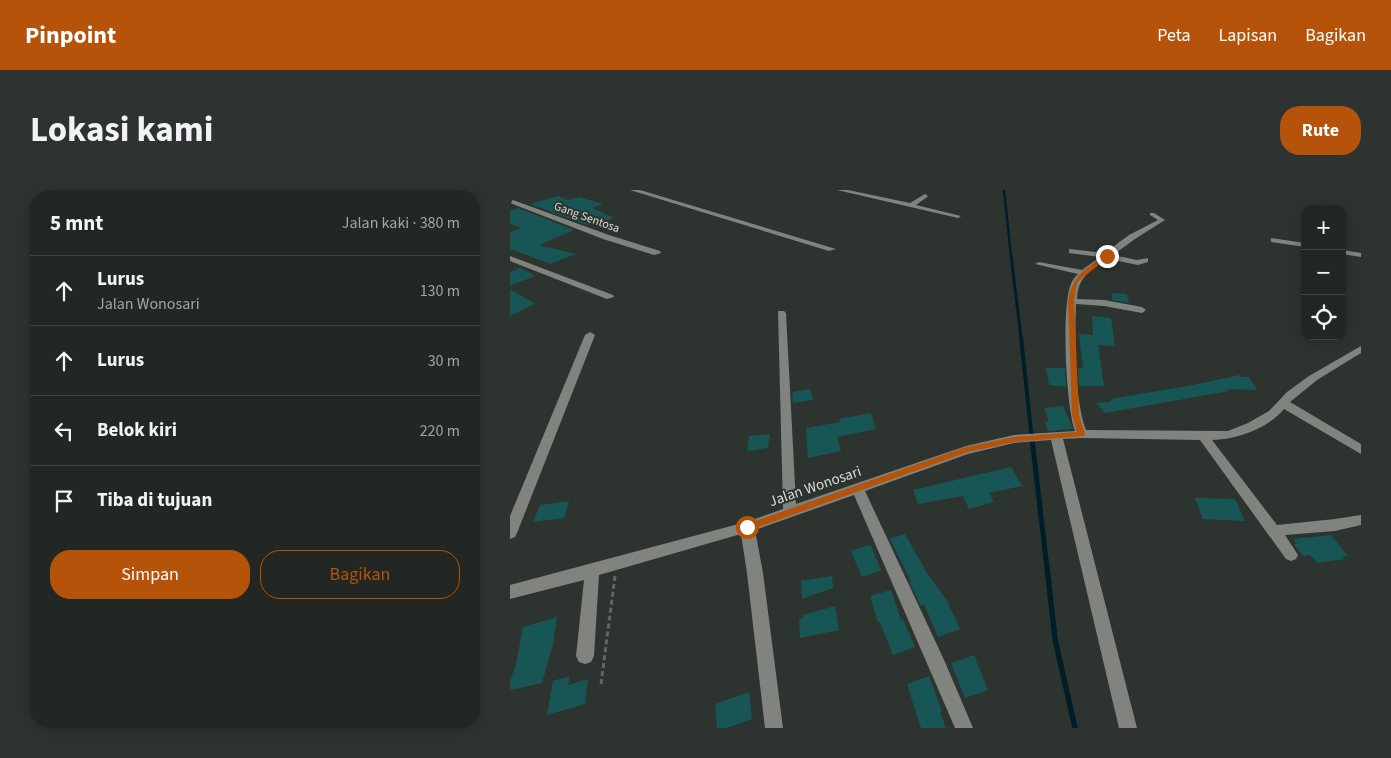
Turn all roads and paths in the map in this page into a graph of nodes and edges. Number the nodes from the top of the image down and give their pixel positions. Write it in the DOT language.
graph roads {
  1 [pos="633,190"];
  2 [pos="840,190"];
  3 [pos="925,196"];
  4 [pos="510,201"];
  5 [pos="910,206"];
  6 [pos="1152,214"];
  7 [pos="958,216"];
  8 [pos="1274,240"];
  9 [pos="1301,244"];
  10 [pos="832,249"];
  11 [pos="1072,251"];
  12 [pos="657,253"];
  13 [pos="1346,253"];
  14 [pos="1361,255"];
  15 [pos="1107,256"];
  16 [pos="510,258"];
  17 [pos="1145,260"];
  18 [pos="1039,264"];
  19 [pos="1084,272"];
  20 [pos="610,297"];
  21 [pos="1071,301"];
  22 [pos="1142,310"];
  23 [pos="780,313"];
  24 [pos="590,335"];
  25 [pos="1361,349"];
  26 [pos="1284,404"];
  27 [pos="1082,434"];
  28 [pos="1203,436"];
  29 [pos="1054,437"];
  30 [pos="1361,450"];
  31 [pos="858,489"];
  32 [pos="790,512"];
  33 [pos="1361,520"];
  34 [pos="747,527"];
  35 [pos="1272,531"];
  36 [pos="510,533"];
  37 [pos="1291,555"];
  38 [pos="617,564"];
  39 [pos="592,571"];
  40 [pos="510,592"];
  41 [pos="585,656"];
  42 [pos="602,684"];
  43 [pos="774,728"];
  44 [pos="964,728"];
  45 [pos="1128,728"];
  1 -- 10 [label="street"];
  2 -- 5 [label="street"];
  3 -- 5 [label="street"];
  4 -- 12 [label="street, Gang Sentosa"];
  5 -- 7 [label="street"];
  6 -- 15 [label="street"];
  8 -- 9 [label="street"];
  11 -- 15 [label="street"];
  13 -- 14 [label="street"];
  15 -- 17 [label="street"];
  15 -- 19 [label="street"];
  16 -- 20 [label="street"];
  18 -- 19 [label="street"];
  19 -- 21 [label="street"];
  21 -- 22 [label="street"];
  21 -- 27 [label="street"];
  23 -- 32 [label="street"];
  24 -- 36 [label="street"];
  25 -- 26 [label="street, Jalan Wonosari"];
  26 -- 28 [label="street, Jalan Wonosari"];
  26 -- 30 [label="street"];
  27 -- 28 [label="street, Jalan Wonosari"];
  27 -- 29 [label="street, Jalan Wonosari"];
  28 -- 35 [label="street"];
  29 -- 31 [label="street, Jalan Wonosari"];
  29 -- 45 [label="street"];
  31 -- 32 [label="street, Jalan Wonosari"];
  31 -- 44 [label="street"];
  32 -- 34 [label="street, Jalan Wonosari"];
  33 -- 35 [label="street"];
  34 -- 38 [label="street, Jalan Wonosari"];
  34 -- 43 [label="street"];
  35 -- 37 [label="street"];
  38 -- 39 [label="street, Jalan Wonosari"];
  38 -- 42 [label="path"];
  39 -- 40 [label="street, Jalan Wonosari"];
  39 -- 41 [label="street"];
}
